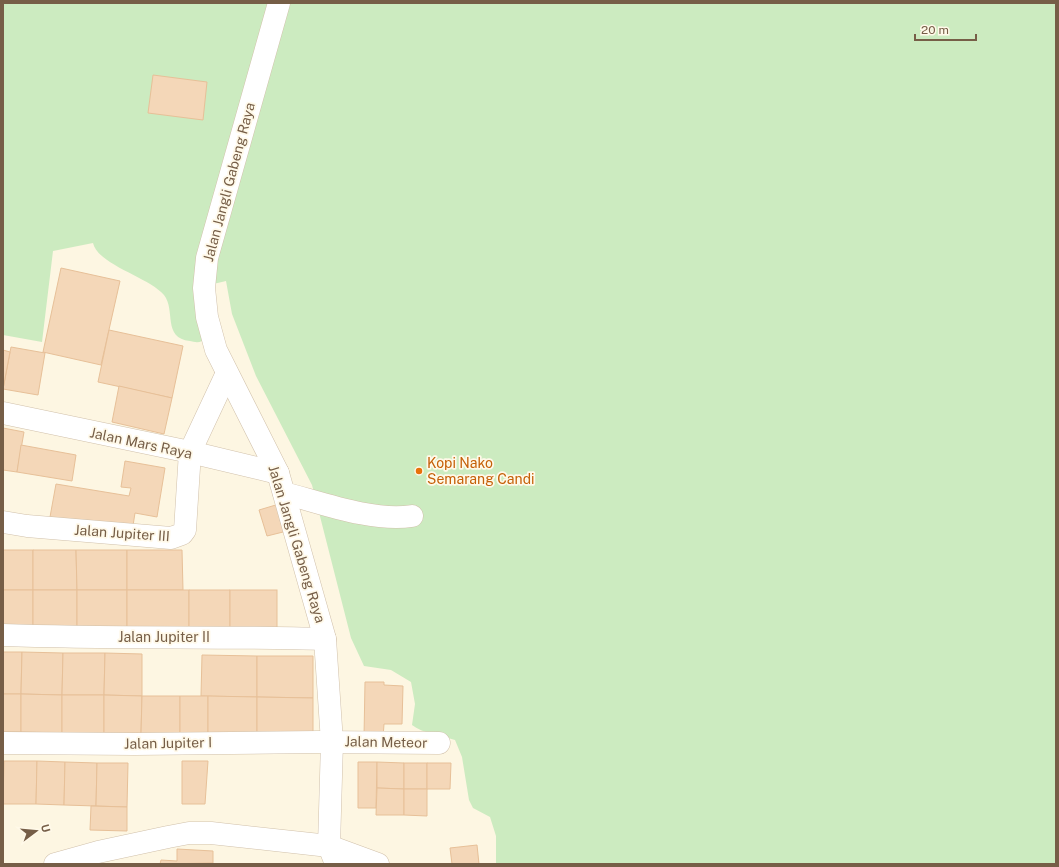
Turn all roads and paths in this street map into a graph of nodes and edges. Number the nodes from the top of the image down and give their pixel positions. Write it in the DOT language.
graph roads {
  1 [pos="279,3"];
  2 [pos="226,373"];
  3 [pos="3,413"];
  4 [pos="190,452"];
  5 [pos="281,483"];
  6 [pos="412,516"];
  7 [pos="3,522"];
  8 [pos="3,635"];
  9 [pos="325,639"];
  10 [pos="3,742"];
  11 [pos="332,742"];
  12 [pos="439,743"];
  13 [pos="333,855"];
  14 [pos="67,862"];
  15 [pos="378,864"];
  1 -- 2 [label="street, Jalan Jangli Gabeng Raya"];
  2 -- 4 [label="street"];
  2 -- 5 [label="street, Jalan Jangli Gabeng Raya"];
  3 -- 4 [label="street, Jalan Mars Raya"];
  4 -- 5 [label="street, Jalan Mars Raya"];
  4 -- 7 [label="street, Jalan Jupiter III"];
  5 -- 6 [label="street, Jalan Mars Raya"];
  5 -- 9 [label="street, Jalan Jangli Gabeng Raya"];
  8 -- 9 [label="street, Jalan Jupiter II"];
  9 -- 11 [label="street, Jalan Jangli Gabeng Raya"];
  10 -- 11 [label="street, Jalan Jupiter I"];
  11 -- 12 [label="street, Jalan Meteor"];
  11 -- 13 [label="street, Jalan Jangli Gabeng Raya"];
  13 -- 14 [label="street"];
  13 -- 15 [label="street"];
}
